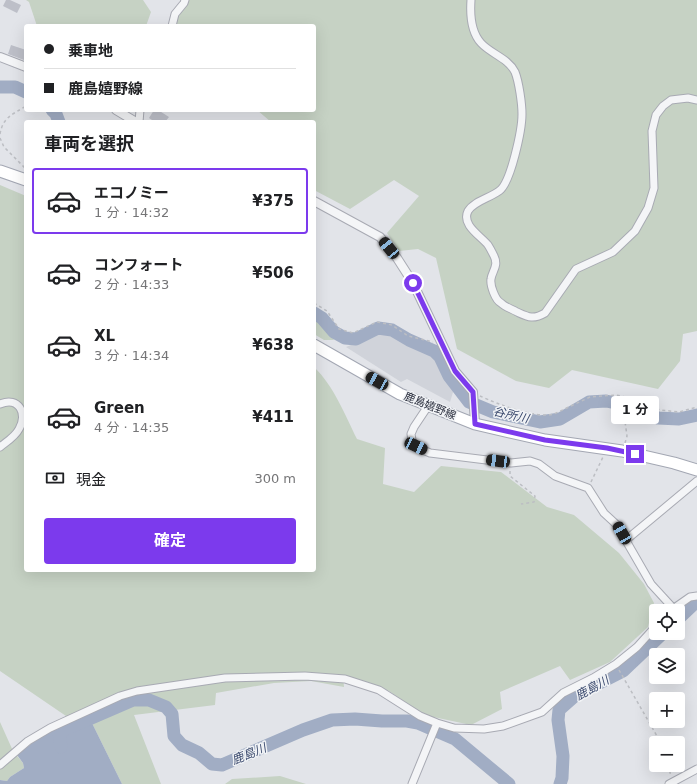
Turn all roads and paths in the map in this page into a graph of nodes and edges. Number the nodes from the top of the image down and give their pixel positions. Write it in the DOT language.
graph roads {
  1 [pos="185,0"];
  2 [pos="471,0"];
  3 [pos="172,24"];
  4 [pos="0,57"];
  5 [pos="24,66"];
  6 [pos="697,100"];
  7 [pos="24,107"];
  8 [pos="120,112"];
  9 [pos="134,120"];
  10 [pos="0,134"];
  11 [pos="0,138"];
  12 [pos="24,167"];
  13 [pos="0,171"];
  14 [pos="24,179"];
  15 [pos="316,202"];
  16 [pos="316,304"];
  17 [pos="443,345"];
  18 [pos="316,346"];
  19 [pos="473,392"];
  20 [pos="630,398"];
  21 [pos="0,404"];
  22 [pos="428,406"];
  23 [pos="697,407"];
  24 [pos="475,424"];
  25 [pos="0,447"];
  26 [pos="607,448"];
  27 [pos="622,451"];
  28 [pos="511,463"];
  29 [pos="697,470"];
  30 [pos="697,481"];
  31 [pos="588,488"];
  32 [pos="522,504"];
  33 [pos="626,540"];
  34 [pos="696,596"];
  35 [pos="668,604"];
  36 [pos="680,604"];
  37 [pos="649,634"];
  38 [pos="616,664"];
  39 [pos="437,723"];
  40 [pos="657,736"];
  41 [pos="0,765"];
  42 [pos="697,769"];
  43 [pos="669,772"];
  44 [pos="671,783"];
  45 [pos="412,784"];
  1 -- 3 [label="street"];
  2 -- 6 [label="street"];
  4 -- 5 [label="street"];
  7 -- 10 [label="path"];
  8 -- 9 [label="street"];
  11 -- 12 [label="path"];
  13 -- 14 [label="main road"];
  15 -- 17 [label="street"];
  16 -- 17 [label="path"];
  17 -- 19 [label="street"];
  18 -- 22 [label="main road, 鹿島嬉野線"];
  19 -- 20 [label="path"];
  19 -- 24 [label="street"];
  20 -- 23 [label="path"];
  20 -- 27 [label="path"];
  21 -- 25 [label="street"];
  22 -- 24 [label="main road, 鹿島嬉野線"];
  22 -- 28 [label="street"];
  24 -- 26 [label="main road, 鹿島嬉野線"];
  26 -- 27 [label="main road, 鹿島嬉野線"];
  26 -- 31 [label="path"];
  27 -- 29 [label="main road, 鹿島嬉野線"];
  28 -- 31 [label="street"];
  28 -- 32 [label="path"];
  30 -- 33 [label="street"];
  31 -- 33 [label="street"];
  33 -- 35 [label="street"];
  34 -- 36 [label="street"];
  37 -- 38 [label="street"];
  38 -- 39 [label="street"];
  38 -- 40 [label="path"];
  39 -- 41 [label="street"];
  39 -- 45 [label="street"];
  42 -- 44 [label="street"];
  43 -- 44 [label="path"];
}
